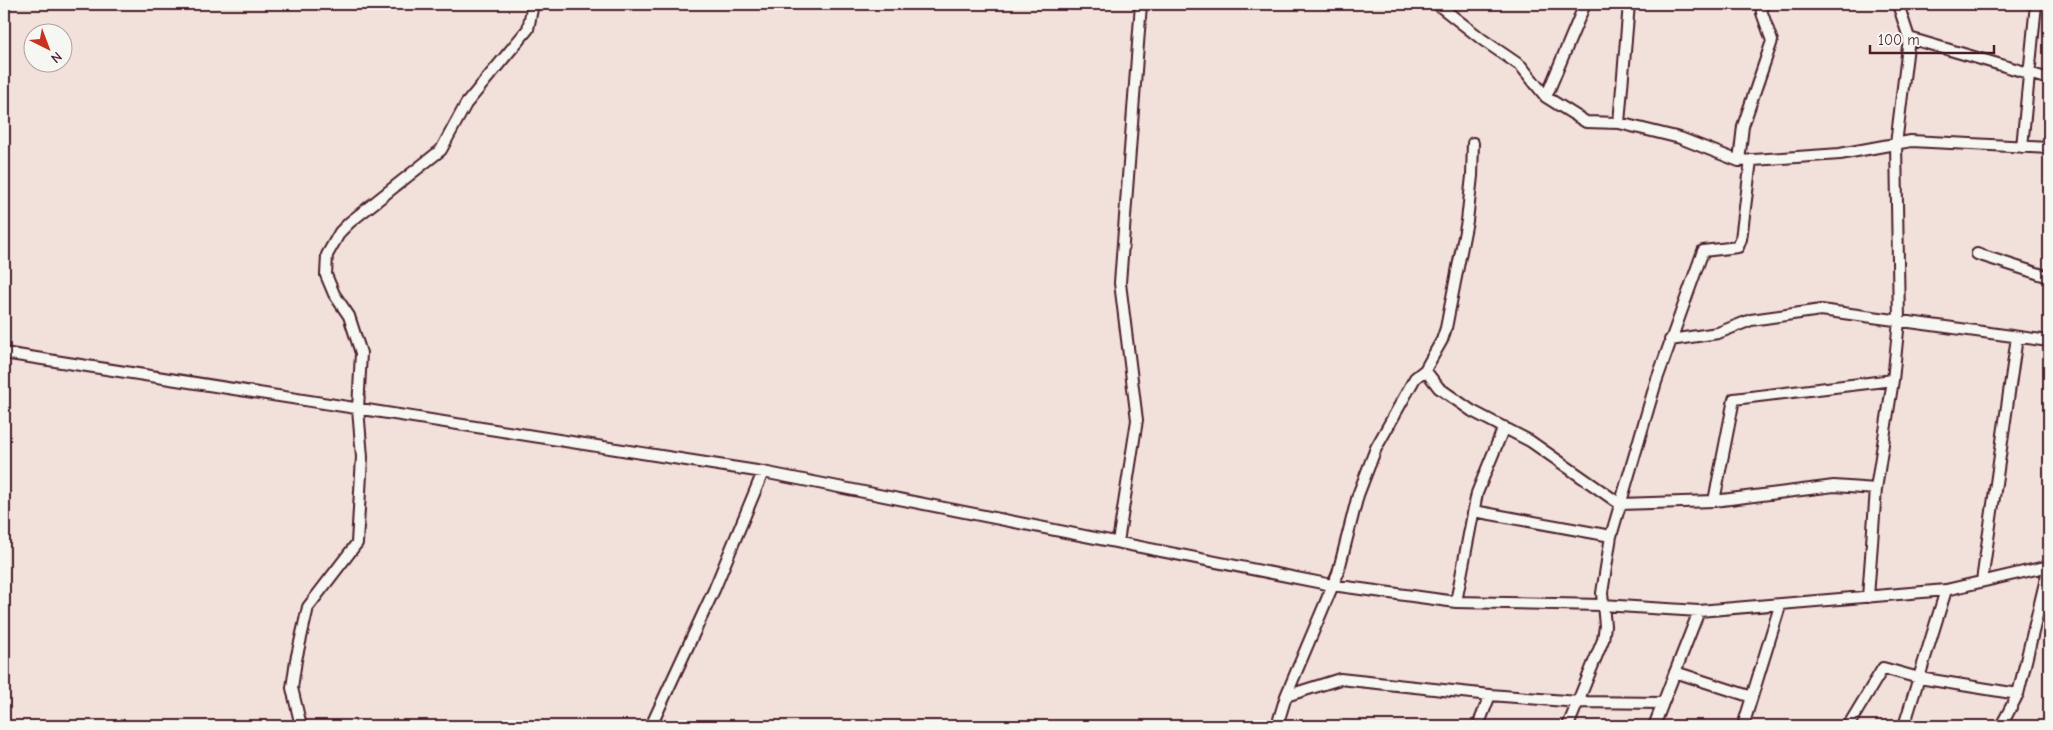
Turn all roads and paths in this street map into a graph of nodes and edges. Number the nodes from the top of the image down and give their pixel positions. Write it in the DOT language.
graph roads {
  1 [pos="533,4"];
  2 [pos="1141,4"];
  3 [pos="1436,4"];
  4 [pos="1585,4"];
  5 [pos="1629,4"];
  6 [pos="1761,4"];
  7 [pos="1898,4"];
  8 [pos="2036,4"];
  9 [pos="1909,38"];
  10 [pos="2029,74"];
  11 [pos="2049,79"];
  12 [pos="1546,97"];
  13 [pos="1619,123"];
  14 [pos="1473,143"];
  15 [pos="1896,144"];
  16 [pos="2022,147"];
  17 [pos="2049,148"];
  18 [pos="1751,160"];
  19 [pos="1739,161"];
  20 [pos="1977,254"];
  21 [pos="2049,277"];
  22 [pos="1899,321"];
  23 [pos="2017,337"];
  24 [pos="1670,340"];
  25 [pos="2049,341"];
  26 [pos="4,353"];
  27 [pos="1424,370"];
  28 [pos="1893,380"];
  29 [pos="358,409"];
  30 [pos="1504,427"];
  31 [pos="763,472"];
  32 [pos="1876,488"];
  33 [pos="1714,501"];
  34 [pos="1620,504"];
  35 [pos="1474,511"];
  36 [pos="1611,536"];
  37 [pos="1118,542"];
  38 [pos="2049,566"];
  39 [pos="1982,581"];
  40 [pos="1332,585"];
  41 [pos="1946,590"];
  42 [pos="1868,597"];
  43 [pos="1456,602"];
  44 [pos="1602,605"];
  45 [pos="1780,606"];
  46 [pos="1699,611"];
  47 [pos="1675,672"];
  48 [pos="1919,678"];
  49 [pos="2018,694"];
  50 [pos="1490,695"];
  51 [pos="1286,696"];
  52 [pos="1752,697"];
  53 [pos="1578,702"];
  54 [pos="1663,703"];
  55 [pos="301,726"];
  56 [pos="651,726"];
  57 [pos="1277,726"];
  58 [pos="1478,726"];
  59 [pos="1568,726"];
  60 [pos="1654,726"];
  61 [pos="1743,726"];
  62 [pos="1848,726"];
  63 [pos="1904,726"];
  64 [pos="2001,726"];
  1 -- 29 [label="street"];
  2 -- 37 [label="street"];
  3 -- 12 [label="street"];
  4 -- 12 [label="street"];
  5 -- 13 [label="street"];
  6 -- 19 [label="street"];
  7 -- 9 [label="street"];
  8 -- 10 [label="street"];
  9 -- 10 [label="street"];
  9 -- 15 [label="street"];
  10 -- 11 [label="street"];
  10 -- 16 [label="street"];
  12 -- 13 [label="street"];
  13 -- 19 [label="street"];
  14 -- 27 [label="street"];
  15 -- 16 [label="street"];
  15 -- 18 [label="street"];
  15 -- 22 [label="street"];
  16 -- 17 [label="street"];
  18 -- 19 [label="street"];
  18 -- 24 [label="street"];
  20 -- 21 [label="street"];
  22 -- 23 [label="street"];
  22 -- 24 [label="street"];
  22 -- 28 [label="street"];
  23 -- 25 [label="street"];
  23 -- 39 [label="street"];
  24 -- 34 [label="street"];
  26 -- 29 [label="street"];
  27 -- 30 [label="street"];
  27 -- 40 [label="street"];
  28 -- 32 [label="street"];
  28 -- 33 [label="street"];
  29 -- 31 [label="street"];
  29 -- 55 [label="street"];
  30 -- 34 [label="street"];
  30 -- 35 [label="street"];
  31 -- 37 [label="street"];
  31 -- 56 [label="street"];
  32 -- 33 [label="street"];
  32 -- 42 [label="street"];
  33 -- 34 [label="street"];
  34 -- 36 [label="street"];
  35 -- 36 [label="street"];
  35 -- 43 [label="street"];
  36 -- 44 [label="street"];
  37 -- 40 [label="street"];
  38 -- 39 [label="street"];
  38 -- 49 [label="street"];
  39 -- 41 [label="street"];
  40 -- 43 [label="street"];
  40 -- 51 [label="street"];
  41 -- 42 [label="street"];
  41 -- 48 [label="street"];
  42 -- 45 [label="street"];
  43 -- 44 [label="street"];
  44 -- 46 [label="street"];
  44 -- 53 [label="street"];
  45 -- 46 [label="street"];
  45 -- 52 [label="street"];
  46 -- 47 [label="street"];
  47 -- 52 [label="street"];
  47 -- 54 [label="street"];
  48 -- 49 [label="street"];
  48 -- 62 [label="street"];
  48 -- 63 [label="street"];
  49 -- 64 [label="street"];
  50 -- 51 [label="street"];
  50 -- 53 [label="street"];
  50 -- 58 [label="street"];
  51 -- 57 [label="street"];
  52 -- 61 [label="street"];
  53 -- 54 [label="street"];
  53 -- 59 [label="street"];
  54 -- 60 [label="street"];
}
